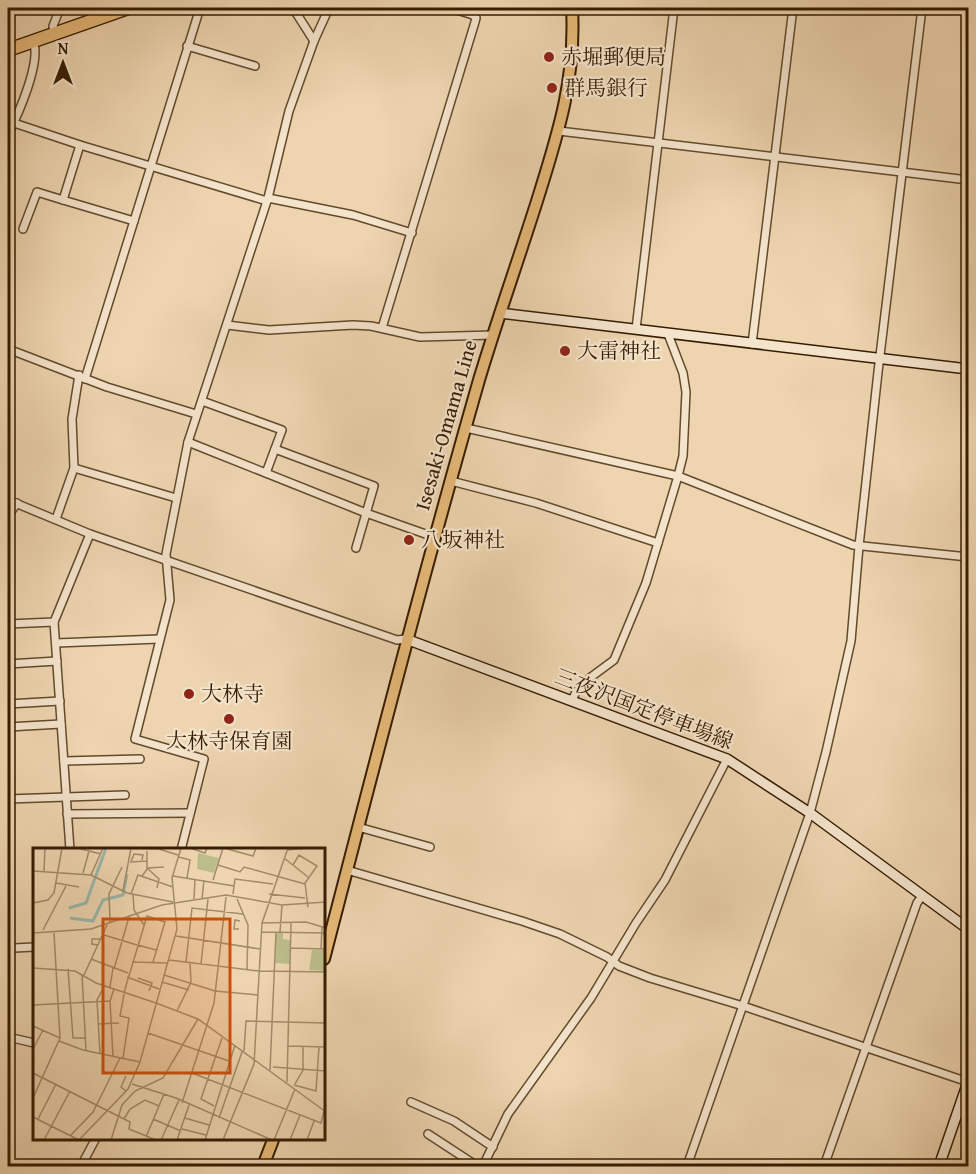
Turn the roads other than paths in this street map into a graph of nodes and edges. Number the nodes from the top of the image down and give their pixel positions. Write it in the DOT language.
graph roads {
  1 [pos="60,8"];
  2 [pos="128,8"];
  3 [pos="200,8"];
  4 [pos="293,8"];
  5 [pos="329,8"];
  6 [pos="450,8"];
  7 [pos="572,8"];
  8 [pos="674,8"];
  9 [pos="793,8"];
  10 [pos="922,8"];
  11 [pos="54,34"];
  12 [pos="33,41"];
  13 [pos="314,41"];
  14 [pos="188,46"];
  15 [pos="8,50"];
  16 [pos="255,66"];
  17 [pos="14,123"];
  18 [pos="559,131"];
  19 [pos="8,134"];
  20 [pos="658,142"];
  21 [pos="80,145"];
  22 [pos="774,157"];
  23 [pos="151,167"];
  24 [pos="903,172"];
  25 [pos="969,180"];
  26 [pos="63,200"];
  27 [pos="268,200"];
  28 [pos="134,222"];
  29 [pos="22,229"];
  30 [pos="411,233"];
  31 [pos="500,313"];
  32 [pos="227,325"];
  33 [pos="382,328"];
  34 [pos="636,329"];
  35 [pos="668,334"];
  36 [pos="493,335"];
  37 [pos="752,344"];
  38 [pos="8,349"];
  39 [pos="880,359"];
  40 [pos="969,369"];
  41 [pos="82,377"];
  42 [pos="201,401"];
  43 [pos="196,414"];
  44 [pos="466,428"];
  45 [pos="188,442"];
  46 [pos="274,448"];
  47 [pos="74,468"];
  48 [pos="266,473"];
  49 [pos="678,476"];
  50 [pos="451,481"];
  51 [pos="176,498"];
  52 [pos="8,500"];
  53 [pos="16,503"];
  54 [pos="366,513"];
  55 [pos="8,516"];
  56 [pos="56,519"];
  57 [pos="90,534"];
  58 [pos="434,537"];
  59 [pos="658,543"];
  60 [pos="859,546"];
  61 [pos="356,548"];
  62 [pos="969,557"];
  63 [pos="166,559"];
  64 [pos="54,622"];
  65 [pos="8,624"];
  66 [pos="159,639"];
  67 [pos="406,639"];
  68 [pos="56,643"];
  69 [pos="57,661"];
  70 [pos="8,664"];
  71 [pos="572,700"];
  72 [pos="60,701"];
  73 [pos="8,704"];
  74 [pos="62,724"];
  75 [pos="8,727"];
  76 [pos="140,759"];
  77 [pos="726,759"];
  78 [pos="64,761"];
  79 [pos="125,795"];
  80 [pos="66,797"];
  81 [pos="8,799"];
  82 [pos="190,813"];
  83 [pos="810,813"];
  84 [pos="67,814"];
  85 [pos="358,827"];
  86 [pos="430,847"];
  87 [pos="70,848"];
  88 [pos="181,848"];
  89 [pos="347,870"];
  90 [pos="922,896"];
  91 [pos="969,929"];
  92 [pos="33,947"];
  93 [pos="14,948"];
  94 [pos="326,951"];
  95 [pos="613,962"];
  96 [pos="743,1006"];
  97 [pos="8,1037"];
  98 [pos="33,1042"];
  99 [pos="865,1048"];
  100 [pos="969,1082"];
  101 [pos="411,1102"];
  102 [pos="428,1134"];
  103 [pos="94,1141"];
  104 [pos="273,1141"];
  105 [pos="492,1147"];
  106 [pos="81,1167"];
  107 [pos="263,1167"];
  108 [pos="477,1167"];
  109 [pos="483,1167"];
  110 [pos="687,1167"];
  111 [pos="824,1167"];
  112 [pos="939,1167"];
  1 -- 11 [label="street"];
  2 -- 11 [label="highway"];
  3 -- 14 [label="street"];
  4 -- 13 [label="street"];
  5 -- 13 [label="street"];
  6 -- 30 [label="street"];
  7 -- 18 [label="main road, Isesaki-Omama Line"];
  8 -- 20 [label="street"];
  9 -- 22 [label="street"];
  10 -- 24 [label="street"];
  11 -- 12 [label="highway"];
  12 -- 15 [label="highway"];
  12 -- 17 [label="street"];
  13 -- 27 [label="street"];
  14 -- 16 [label="street"];
  14 -- 23 [label="street"];
  17 -- 19 [label="street"];
  17 -- 21 [label="street"];
  18 -- 20 [label="street"];
  18 -- 31 [label="main road, Isesaki-Omama Line"];
  20 -- 22 [label="street"];
  20 -- 34 [label="street"];
  21 -- 23 [label="street"];
  21 -- 26 [label="street"];
  22 -- 24 [label="street"];
  22 -- 37 [label="street"];
  23 -- 27 [label="street"];
  23 -- 28 [label="street"];
  24 -- 25 [label="street"];
  24 -- 39 [label="street"];
  26 -- 28 [label="street"];
  26 -- 29 [label="street"];
  27 -- 30 [label="street"];
  27 -- 32 [label="street"];
  28 -- 41 [label="street"];
  30 -- 33 [label="street"];
  31 -- 34 [label="main road"];
  31 -- 36 [label="main road, Isesaki-Omama Line"];
  32 -- 33 [label="street"];
  32 -- 42 [label="street"];
  33 -- 36 [label="street"];
  34 -- 35 [label="main road"];
  35 -- 37 [label="main road"];
  35 -- 49 [label="street"];
  36 -- 44 [label="main road, Isesaki-Omama Line"];
  37 -- 39 [label="main road"];
  38 -- 41 [label="street"];
  39 -- 40 [label="main road"];
  39 -- 60 [label="street"];
  41 -- 43 [label="street"];
  41 -- 47 [label="street"];
  42 -- 43 [label="street"];
  42 -- 46 [label="street"];
  43 -- 45 [label="street"];
  44 -- 49 [label="street"];
  44 -- 50 [label="main road, Isesaki-Omama Line"];
  45 -- 48 [label="street"];
  45 -- 51 [label="street"];
  46 -- 48 [label="street"];
  46 -- 54 [label="street"];
  47 -- 51 [label="street"];
  47 -- 56 [label="street"];
  48 -- 54 [label="street"];
  49 -- 59 [label="street"];
  49 -- 60 [label="street"];
  50 -- 58 [label="main road, Isesaki-Omama Line"];
  50 -- 59 [label="street"];
  51 -- 63 [label="street"];
  52 -- 53 [label="street"];
  53 -- 55 [label="street"];
  53 -- 56 [label="street"];
  54 -- 58 [label="street"];
  54 -- 61 [label="street"];
  56 -- 57 [label="street"];
  57 -- 63 [label="street"];
  57 -- 64 [label="street"];
  58 -- 67 [label="main road, Isesaki-Omama Line"];
  59 -- 71 [label="street"];
  60 -- 62 [label="street"];
  60 -- 83 [label="street"];
  63 -- 66 [label="street"];
  63 -- 67 [label="street"];
  64 -- 65 [label="street"];
  64 -- 68 [label="street"];
  66 -- 68 [label="street"];
  66 -- 82 [label="street"];
  67 -- 71 [label="main road, 三夜沢国定停車場線"];
  67 -- 85 [label="main road, Isesaki-Omama Line"];
  68 -- 69 [label="street"];
  69 -- 70 [label="street"];
  69 -- 72 [label="street"];
  71 -- 77 [label="main road, 三夜沢国定停車場線"];
  72 -- 73 [label="street"];
  72 -- 74 [label="street"];
  74 -- 75 [label="street"];
  74 -- 78 [label="street"];
  76 -- 78 [label="street"];
  77 -- 83 [label="main road, 三夜沢国定停車場線"];
  77 -- 95 [label="street"];
  78 -- 80 [label="street"];
  79 -- 80 [label="street"];
  80 -- 81 [label="street"];
  80 -- 84 [label="street"];
  82 -- 84 [label="street"];
  82 -- 88 [label="street"];
  83 -- 90 [label="main road, 三夜沢国定停車場線"];
  83 -- 96 [label="street"];
  84 -- 87 [label="street"];
  85 -- 86 [label="street"];
  85 -- 89 [label="main road, Isesaki-Omama Line"];
  89 -- 94 [label="main road, Isesaki-Omama Line"];
  89 -- 95 [label="street"];
  90 -- 91 [label="main road, 三夜沢国定停車場線"];
  90 -- 99 [label="street"];
  92 -- 93 [label="street"];
  95 -- 96 [label="street"];
  95 -- 105 [label="street"];
  96 -- 99 [label="street"];
  96 -- 110 [label="street"];
  97 -- 98 [label="street"];
  99 -- 100 [label="street"];
  99 -- 111 [label="street"];
  100 -- 112 [label="main road"];
  101 -- 105 [label="street"];
  102 -- 108 [label="street"];
  103 -- 106 [label="street"];
  104 -- 107 [label="main road"];
  105 -- 109 [label="street"];
}
